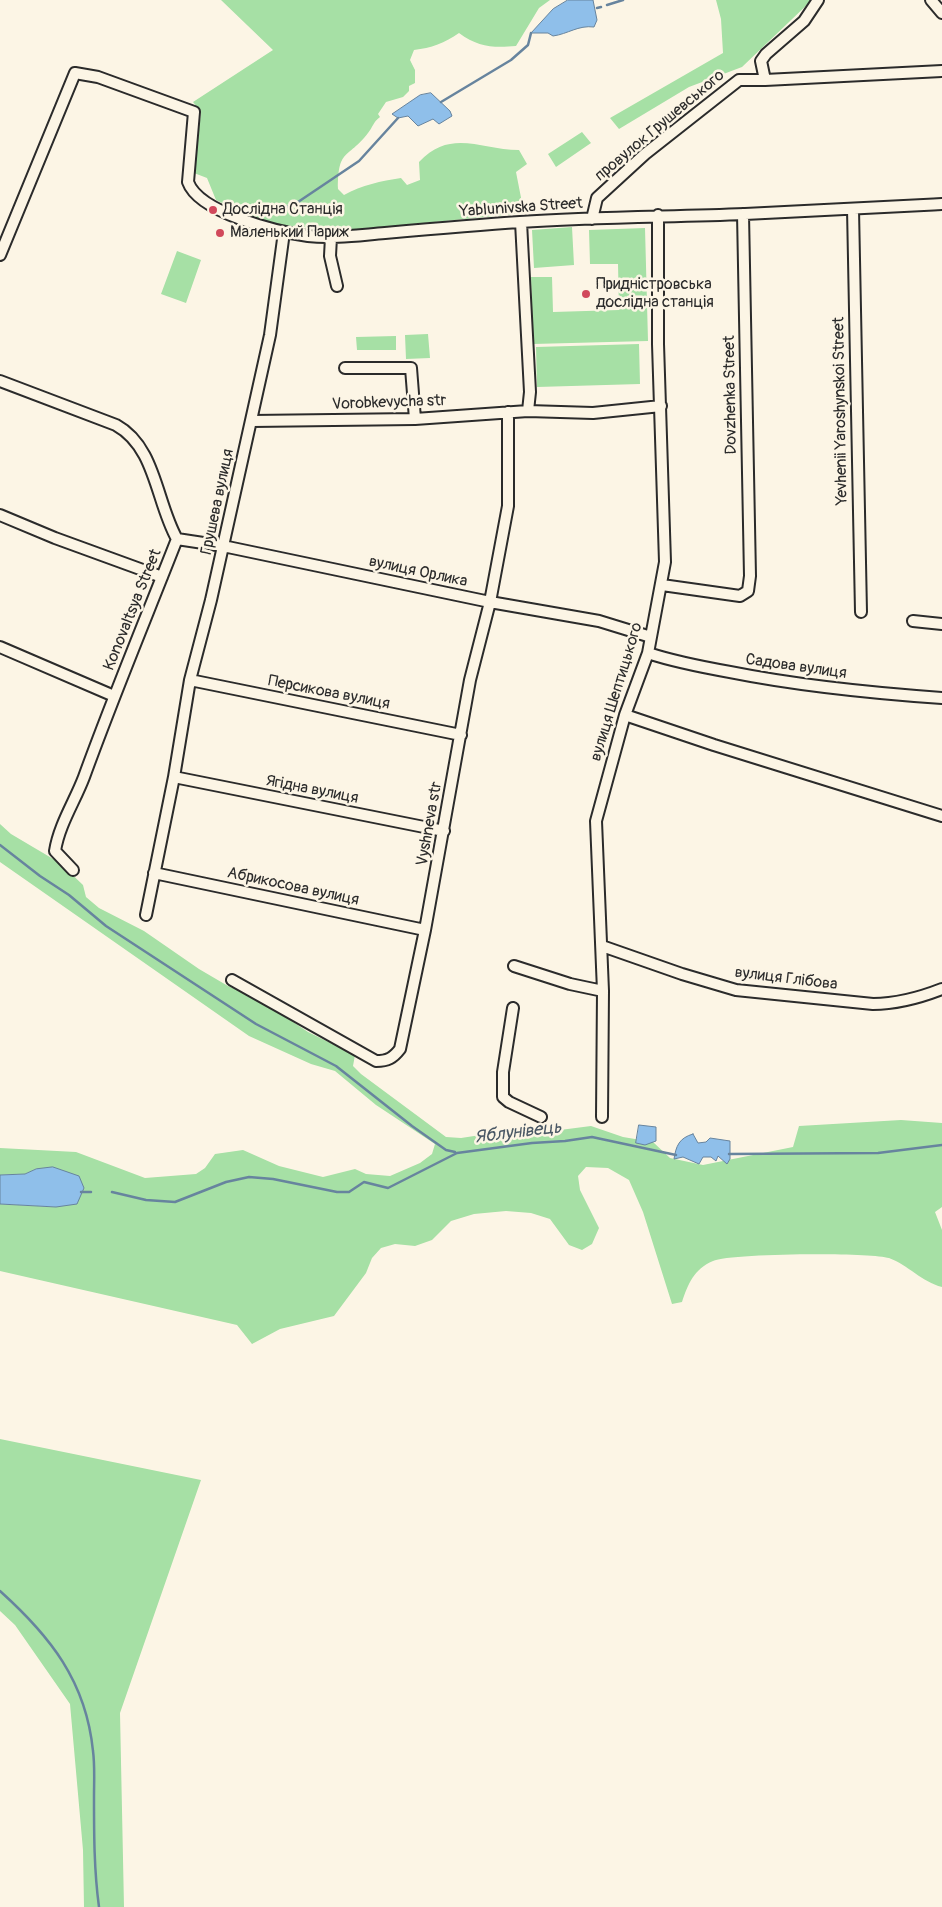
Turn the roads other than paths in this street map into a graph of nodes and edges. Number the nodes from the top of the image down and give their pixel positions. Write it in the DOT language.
graph roads {
  1 [pos="818,0"];
  2 [pos="931,0"];
  3 [pos="942,13"];
  4 [pos="942,71"];
  5 [pos="765,80"];
  6 [pos="942,204"];
  7 [pos="853,209"];
  8 [pos="743,214"];
  9 [pos="658,215"];
  10 [pos="592,218"];
  11 [pos="521,222"];
  12 [pos="284,232"];
  13 [pos="331,237"];
  14 [pos="0,255"];
  15 [pos="337,286"];
  16 [pos="345,368"];
  17 [pos="0,381"];
  18 [pos="661,406"];
  19 [pos="528,411"];
  20 [pos="508,412"];
  21 [pos="415,419"];
  22 [pos="252,422"];
  23 [pos="0,516"];
  24 [pos="177,539"];
  25 [pos="224,546"];
  26 [pos="162,577"];
  27 [pos="662,585"];
  28 [pos="490,602"];
  29 [pos="861,612"];
  30 [pos="913,621"];
  31 [pos="942,624"];
  32 [pos="651,637"];
  33 [pos="0,647"];
  34 [pos="648,652"];
  35 [pos="190,680"];
  36 [pos="114,696"];
  37 [pos="942,698"];
  38 [pos="625,715"];
  39 [pos="462,735"];
  40 [pos="174,777"];
  41 [pos="942,816"];
  42 [pos="444,831"];
  43 [pos="73,870"];
  44 [pos="154,873"];
  45 [pos="146,915"];
  46 [pos="425,930"];
  47 [pos="602,946"];
  48 [pos="514,966"];
  49 [pos="232,980"];
  50 [pos="942,990"];
  51 [pos="603,991"];
  52 [pos="513,1008"];
  53 [pos="540,1117"];
  54 [pos="602,1117"];
  1 -- 5 [label="street"];
  2 -- 3 [label="street"];
  4 -- 5 [label="street, провулок Грушевського"];
  5 -- 10 [label="street, провулок Грушевського"];
  6 -- 7 [label="street, Yablunivska Street"];
  7 -- 8 [label="street, Yablunivska Street"];
  7 -- 29 [label="street, Yevhenii Yaroshynskoi Street"];
  8 -- 9 [label="street, Yablunivska Street"];
  8 -- 27 [label="street, Dovzhenka Street"];
  9 -- 10 [label="street, Yablunivska Street"];
  9 -- 18 [label="street, вулиця Шептицького"];
  10 -- 11 [label="street, Yablunivska Street"];
  11 -- 13 [label="street, Yablunivska Street"];
  11 -- 19 [label="street"];
  12 -- 13 [label="street, Yablunivska Street"];
  12 -- 14 [label="street, Yablunivska Street"];
  12 -- 22 [label="street, Грушева вулиця"];
  13 -- 15 [label="street"];
  16 -- 21 [label="street"];
  17 -- 24 [label="street, Konovaltsya Street"];
  18 -- 19 [label="street, Vorobkevycha str"];
  18 -- 27 [label="street, вулиця Шептицького"];
  19 -- 20 [label="street, Vorobkevycha str"];
  20 -- 21 [label="street, Vorobkevycha str"];
  20 -- 28 [label="street, Vyshneva str"];
  21 -- 22 [label="street, Vorobkevycha str"];
  22 -- 25 [label="street, Грушева вулиця"];
  23 -- 26 [label="street"];
  24 -- 25 [label="street, вулиця Орлика"];
  24 -- 26 [label="street, Konovaltsya Street"];
  25 -- 28 [label="street, вулиця Орлика"];
  25 -- 35 [label="street, Грушева вулиця"];
  26 -- 36 [label="street, Konovaltsya Street"];
  27 -- 32 [label="street, вулиця Шептицького"];
  28 -- 32 [label="street, вулиця Орлика"];
  28 -- 39 [label="street, Vyshneva str"];
  30 -- 31 [label="street"];
  32 -- 34 [label="street, вулиця Шептицького"];
  33 -- 36 [label="street"];
  34 -- 37 [label="street, Садова вулиця"];
  34 -- 38 [label="street, вулиця Шептицького"];
  35 -- 39 [label="street, Персикова вулиця"];
  35 -- 40 [label="street, Грушева вулиця"];
  36 -- 43 [label="street, Konovaltsya Street"];
  38 -- 41 [label="street"];
  38 -- 47 [label="street, вулиця Шептицького"];
  39 -- 42 [label="street, Vyshneva str"];
  40 -- 42 [label="street, Ягідна вулиця"];
  40 -- 44 [label="street, Грушева вулиця"];
  42 -- 46 [label="street, Vyshneva str"];
  44 -- 45 [label="street, Грушева вулиця"];
  44 -- 46 [label="street, Абрикосова вулиця"];
  46 -- 49 [label="street, Vyshneva str"];
  47 -- 50 [label="street, вулиця Глібова"];
  47 -- 51 [label="street, вулиця Шептицького"];
  48 -- 51 [label="street"];
  51 -- 54 [label="street, вулиця Шептицького"];
  52 -- 53 [label="street"];
}
